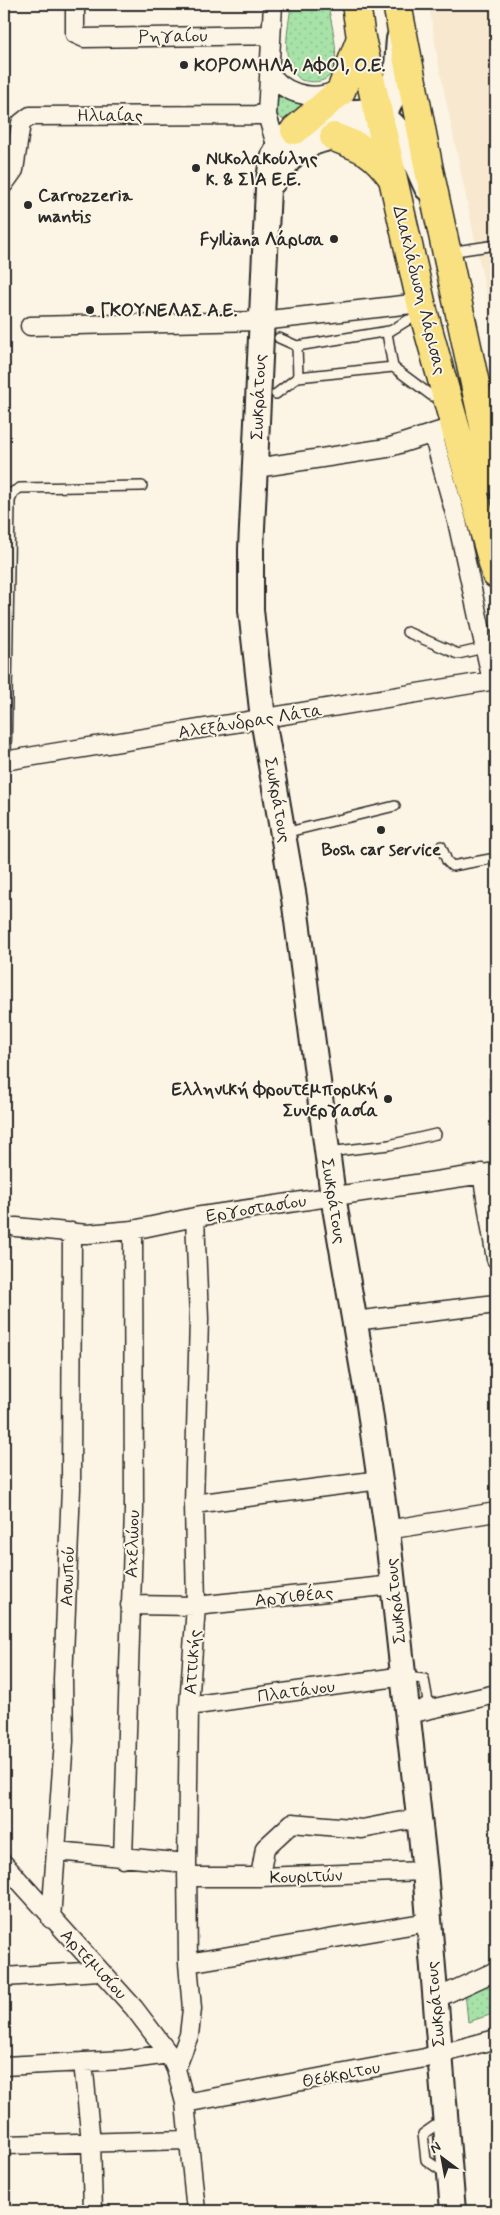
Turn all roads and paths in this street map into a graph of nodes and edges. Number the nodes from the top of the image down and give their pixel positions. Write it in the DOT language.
graph roads {
  1 [pos="75,4"];
  2 [pos="273,4"];
  3 [pos="356,4"];
  4 [pos="399,15"];
  5 [pos="271,35"];
  6 [pos="361,38"];
  7 [pos="268,69"];
  8 [pos="344,86"];
  9 [pos="267,114"];
  10 [pos="379,116"];
  11 [pos="334,137"];
  12 [pos="286,139"];
  13 [pos="393,177"];
  14 [pos="4,184"];
  15 [pos="268,189"];
  16 [pos="436,206"];
  17 [pos="496,245"];
  18 [pos="446,252"];
  19 [pos="415,311"];
  20 [pos="261,321"];
  21 [pos="30,326"];
  22 [pos="390,331"];
  23 [pos="279,338"];
  24 [pos="297,346"];
  25 [pos="393,367"];
  26 [pos="298,377"];
  27 [pos="276,394"];
  28 [pos="432,396"];
  29 [pos="444,430"];
  30 [pos="256,468"];
  31 [pos="496,481"];
  32 [pos="142,486"];
  33 [pos="496,574"];
  34 [pos="407,632"];
  35 [pos="484,648"];
  36 [pos="494,681"];
  37 [pos="263,719"];
  38 [pos="5,761"];
  39 [pos="395,806"];
  40 [pos="284,833"];
  41 [pos="441,846"];
  42 [pos="496,858"];
  43 [pos="495,1080"];
  44 [pos="496,1095"];
  45 [pos="436,1134"];
  46 [pos="327,1152"];
  47 [pos="489,1172"];
  48 [pos="332,1196"];
  49 [pos="195,1218"];
  50 [pos="16,1227"];
  51 [pos="133,1230"];
  52 [pos="72,1232"];
  53 [pos="496,1259"];
  54 [pos="496,1304"];
  55 [pos="354,1322"];
  56 [pos="380,1480"];
  57 [pos="194,1504"];
  58 [pos="496,1512"];
  59 [pos="387,1530"];
  60 [pos="393,1585"];
  61 [pos="130,1605"];
  62 [pos="196,1606"];
  63 [pos="404,1676"];
  64 [pos="496,1694"];
  65 [pos="189,1706"];
  66 [pos="414,1710"];
  67 [pos="418,1818"];
  68 [pos="56,1851"];
  69 [pos="123,1859"];
  70 [pos="4,1864"];
  71 [pos="187,1870"];
  72 [pos="425,1871"];
  73 [pos="260,1878"];
  74 [pos="51,1918"];
  75 [pos="428,1922"];
  76 [pos="188,1963"];
  77 [pos="98,1971"];
  78 [pos="496,1971"];
  79 [pos="4,1977"];
  80 [pos="435,1999"];
  81 [pos="496,2039"];
  82 [pos="440,2055"];
  83 [pos="83,2062"];
  84 [pos="173,2062"];
  85 [pos="4,2066"];
  86 [pos="185,2103"];
  87 [pos="436,2125"];
  88 [pos="187,2140"];
  89 [pos="91,2142"];
  90 [pos="4,2145"];
  91 [pos="442,2172"];
  92 [pos="93,2211"];
  93 [pos="196,2211"];
  94 [pos="453,2211"];
  1 -- 5 [label="street, Ρηγαίου"];
  2 -- 5 [label="street"];
  3 -- 6 [label="main road, Διακλάδωση Λάρισας"];
  4 -- 10 [label="main road"];
  4 -- 16 [label="main road, Διακλάδωση Λάρισας"];
  5 -- 7 [label="street"];
  6 -- 8 [label="main road"];
  6 -- 10 [label="main road, Διακλάδωση Λάρισας"];
  7 -- 8 [label="street"];
  7 -- 9 [label="street"];
  8 -- 12 [label="main road"];
  9 -- 12 [label="street"];
  9 -- 14 [label="street, Ηλιαίας"];
  10 -- 11 [label="main road"];
  10 -- 12 [label="main road"];
  10 -- 13 [label="main road, Διακλάδωση Λάρισας"];
  10 -- 16 [label="main road"];
  11 -- 13 [label="main road"];
  11 -- 15 [label="main road"];
  12 -- 15 [label="main road, Σωκράτους"];
  13 -- 19 [label="main road, Διακλάδωση Λάρισας"];
  15 -- 20 [label="main road, Σωκράτους"];
  16 -- 18 [label="main road, Διακλάδωση Λάρισας"];
  17 -- 18 [label="lane"];
  18 -- 31 [label="main road, Διακλάδωση Λάρισας"];
  19 -- 20 [label="street"];
  19 -- 22 [label="lane"];
  19 -- 29 [label="main road, Διακλάδωση Λάρισας"];
  20 -- 21 [label="street"];
  20 -- 30 [label="main road, Σωκράτους"];
  22 -- 24 [label="lane"];
  22 -- 25 [label="lane"];
  23 -- 24 [label="lane"];
  24 -- 26 [label="lane"];
  25 -- 26 [label="lane"];
  25 -- 28 [label="lane"];
  26 -- 27 [label="lane"];
  29 -- 30 [label="street"];
  29 -- 33 [label="main road, Διακλάδωση Λάρισας"];
  29 -- 35 [label="street"];
  30 -- 37 [label="main road, Σωκράτους"];
  32 -- 38 [label="lane"];
  34 -- 35 [label="lane"];
  35 -- 36 [label="street"];
  36 -- 37 [label="street, Αλεξάνδρας Λάτα"];
  37 -- 38 [label="street, Αλεξάνδρας Λάτα"];
  37 -- 40 [label="main road, Σωκράτους"];
  39 -- 40 [label="lane"];
  40 -- 46 [label="main road, Σωκράτους"];
  41 -- 42 [label="lane"];
  43 -- 44 [label="lane"];
  45 -- 46 [label="lane"];
  46 -- 48 [label="main road, Σωκράτους"];
  47 -- 48 [label="street, Εργοστασίου"];
  47 -- 53 [label="street"];
  48 -- 49 [label="street, Εργοστασίου"];
  48 -- 55 [label="main road, Σωκράτους"];
  49 -- 51 [label="street, Εργοστασίου"];
  49 -- 57 [label="street, Αττικής"];
  50 -- 52 [label="street, Εργοστασίου"];
  51 -- 52 [label="street, Εργοστασίου"];
  51 -- 61 [label="street, Αχελώου"];
  52 -- 68 [label="street, Ασωπού"];
  54 -- 55 [label="street"];
  55 -- 56 [label="main road, Σωκράτους"];
  56 -- 57 [label="street"];
  56 -- 59 [label="main road, Σωκράτους"];
  57 -- 62 [label="street, Αττικής"];
  58 -- 59 [label="street"];
  59 -- 60 [label="main road, Σωκράτους"];
  60 -- 62 [label="street, Αργιθέας"];
  60 -- 63 [label="main road, Σωκράτους"];
  61 -- 62 [label="street, Αργιθέας"];
  61 -- 69 [label="street, Αχελώου"];
  62 -- 65 [label="street, Αττικής"];
  63 -- 65 [label="street, Πλατάνου"];
  63 -- 66 [label="main road, Σωκράτους"];
  64 -- 66 [label="street"];
  65 -- 71 [label="street, Αττικής"];
  66 -- 67 [label="main road, Σωκράτους"];
  67 -- 72 [label="main road, Σωκράτους"];
  67 -- 73 [label="street"];
  68 -- 69 [label="street, Κουριτών"];
  68 -- 74 [label="street, Ασωπού"];
  69 -- 71 [label="street, Κουριτών"];
  70 -- 74 [label="street, Αρτεμισίου"];
  71 -- 73 [label="street, Κουριτών"];
  71 -- 76 [label="street, Αττικής"];
  72 -- 73 [label="street, Κουριτών"];
  72 -- 75 [label="main road, Σωκράτους"];
  74 -- 77 [label="street, Αρτεμισίου"];
  75 -- 76 [label="street"];
  75 -- 80 [label="main road, Σωκράτους"];
  76 -- 84 [label="street, Αττικής"];
  77 -- 79 [label="street"];
  77 -- 84 [label="street, Αρτεμισίου"];
  78 -- 80 [label="street"];
  80 -- 82 [label="main road, Σωκράτους"];
  81 -- 82 [label="street, Θεόκριτου"];
  82 -- 86 [label="street, Θεόκριτου"];
  82 -- 94 [label="main road, Σωκράτους"];
  83 -- 84 [label="street"];
  83 -- 85 [label="street"];
  83 -- 89 [label="street"];
  84 -- 86 [label="street"];
  86 -- 88 [label="street"];
  87 -- 91 [label="lane"];
  88 -- 89 [label="street"];
  88 -- 93 [label="street"];
  89 -- 90 [label="street"];
  89 -- 92 [label="street"];
}
